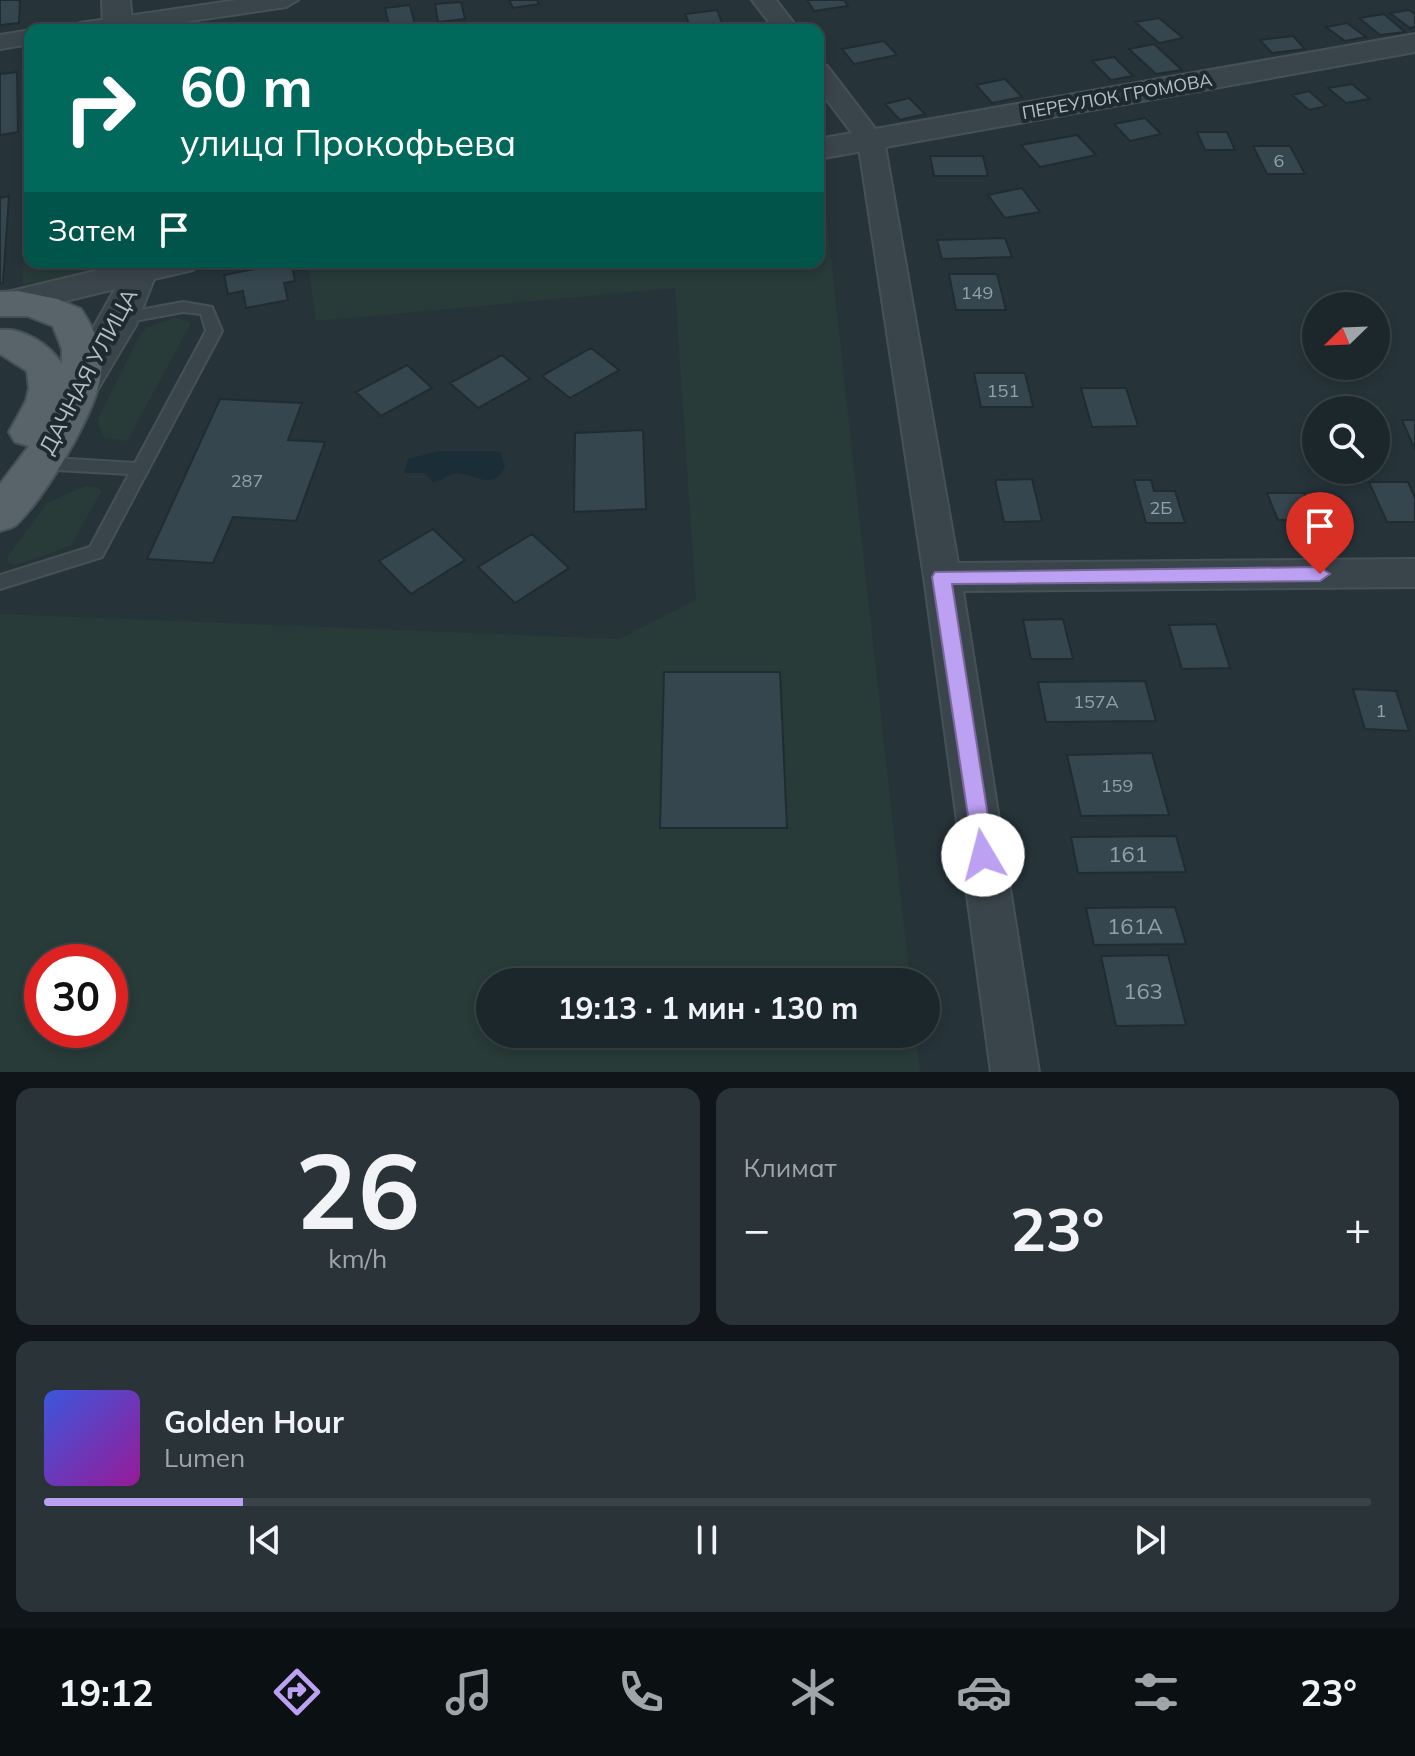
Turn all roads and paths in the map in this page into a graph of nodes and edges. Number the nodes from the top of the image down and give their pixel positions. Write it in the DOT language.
graph roads {
  1 [pos="286,0"];
  2 [pos="764,0"];
  3 [pos="117,18"];
  4 [pos="782,24"];
  5 [pos="24,38"];
  6 [pos="0,42"];
  7 [pos="1415,43"];
  8 [pos="824,79"];
  9 [pos="871,140"];
  10 [pos="824,148"];
  11 [pos="138,268"];
  12 [pos="68,318"];
  13 [pos="118,319"];
  14 [pos="5,322"];
  15 [pos="65,391"];
  16 [pos="141,469"];
  17 [pos="19,470"];
  18 [pos="0,515"];
  19 [pos="1415,573"];
  20 [pos="942,577"];
  21 [pos="0,582"];
  22 [pos="1015,1072"];
  1 -- 3 [label="street"];
  2 -- 4 [label="street"];
  5 -- 6 [label="street"];
  7 -- 9 [label="street, ПЕРЕУЛОК ГРОМОВА"];
  8 -- 9 [label="street"];
  9 -- 10 [label="street, ПЕРЕУЛОК ГРОМОВА"];
  9 -- 20 [label="street"];
  11 -- 12 [label="street"];
  11 -- 13 [label="street, ДАЧНАЯ УЛИЦА"];
  11 -- 14 [label="street"];
  12 -- 14 [label="main road"];
  12 -- 15 [label="main road"];
  13 -- 15 [label="street, ДАЧНАЯ УЛИЦА"];
  13 -- 16 [label="lane"];
  14 -- 15 [label="main road"];
  15 -- 17 [label="main road, ДАЧНАЯ УЛИЦА"];
  16 -- 17 [label="lane"];
  16 -- 21 [label="lane"];
  17 -- 18 [label="main road, ДАЧНАЯ УЛИЦА"];
  19 -- 20 [label="street"];
  20 -- 22 [label="street"];
}
